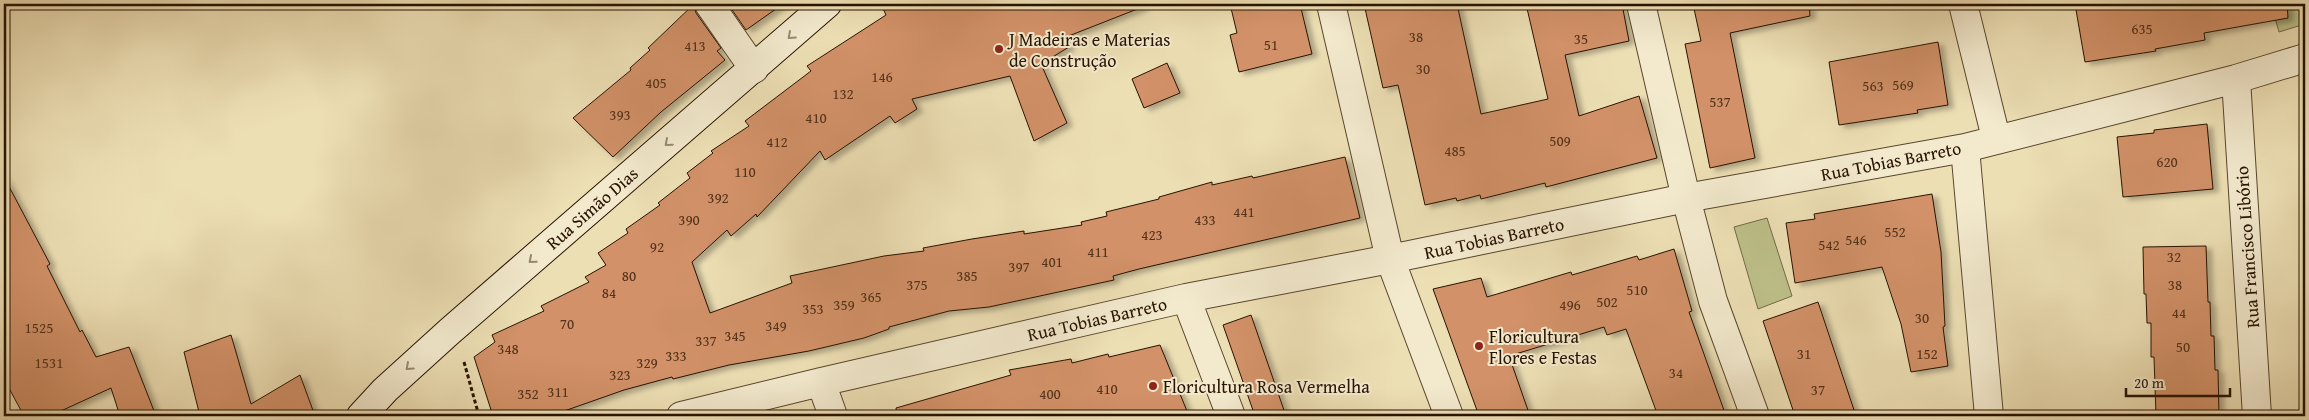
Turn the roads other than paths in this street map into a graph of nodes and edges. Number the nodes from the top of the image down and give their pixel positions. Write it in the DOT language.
graph roads {
  1 [pos="709,4"];
  2 [pos="827,4"];
  3 [pos="1331,4"];
  4 [pos="1641,4"];
  5 [pos="1963,4"];
  6 [pos="2305,58"];
  7 [pos="754,68"];
  8 [pos="2236,79"];
  9 [pos="1996,138"];
  10 [pos="1965,148"];
  11 [pos="1686,198"];
  12 [pos="1390,259"];
  13 [pos="1186,298"];
  14 [pos="821,382"];
  15 [pos="362,416"];
  16 [pos="681,416"];
  17 [pos="833,416"];
  18 [pos="1231,416"];
  19 [pos="1449,416"];
  20 [pos="1755,416"];
  21 [pos="1989,416"];
  22 [pos="2257,416"];
  1 -- 7 [label="street"];
  2 -- 7 [label="street, Rua Simão Dias, one-way"];
  3 -- 12 [label="street"];
  4 -- 11 [label="street"];
  5 -- 9 [label="street"];
  6 -- 8 [label="street, Rua Tobias Barreto"];
  7 -- 15 [label="street, Rua Simão Dias, one-way"];
  8 -- 9 [label="street, Rua Tobias Barreto"];
  8 -- 22 [label="street, Rua Francisco Libório"];
  9 -- 10 [label="street, Rua Tobias Barreto"];
  10 -- 11 [label="street, Rua Tobias Barreto"];
  10 -- 21 [label="street"];
  11 -- 12 [label="street, Rua Tobias Barreto"];
  11 -- 20 [label="street"];
  12 -- 13 [label="street, Rua Tobias Barreto"];
  12 -- 19 [label="street"];
  13 -- 14 [label="street, Rua Tobias Barreto"];
  13 -- 18 [label="street"];
  14 -- 16 [label="street, Rua Tobias Barreto"];
  14 -- 17 [label="street"];
}
